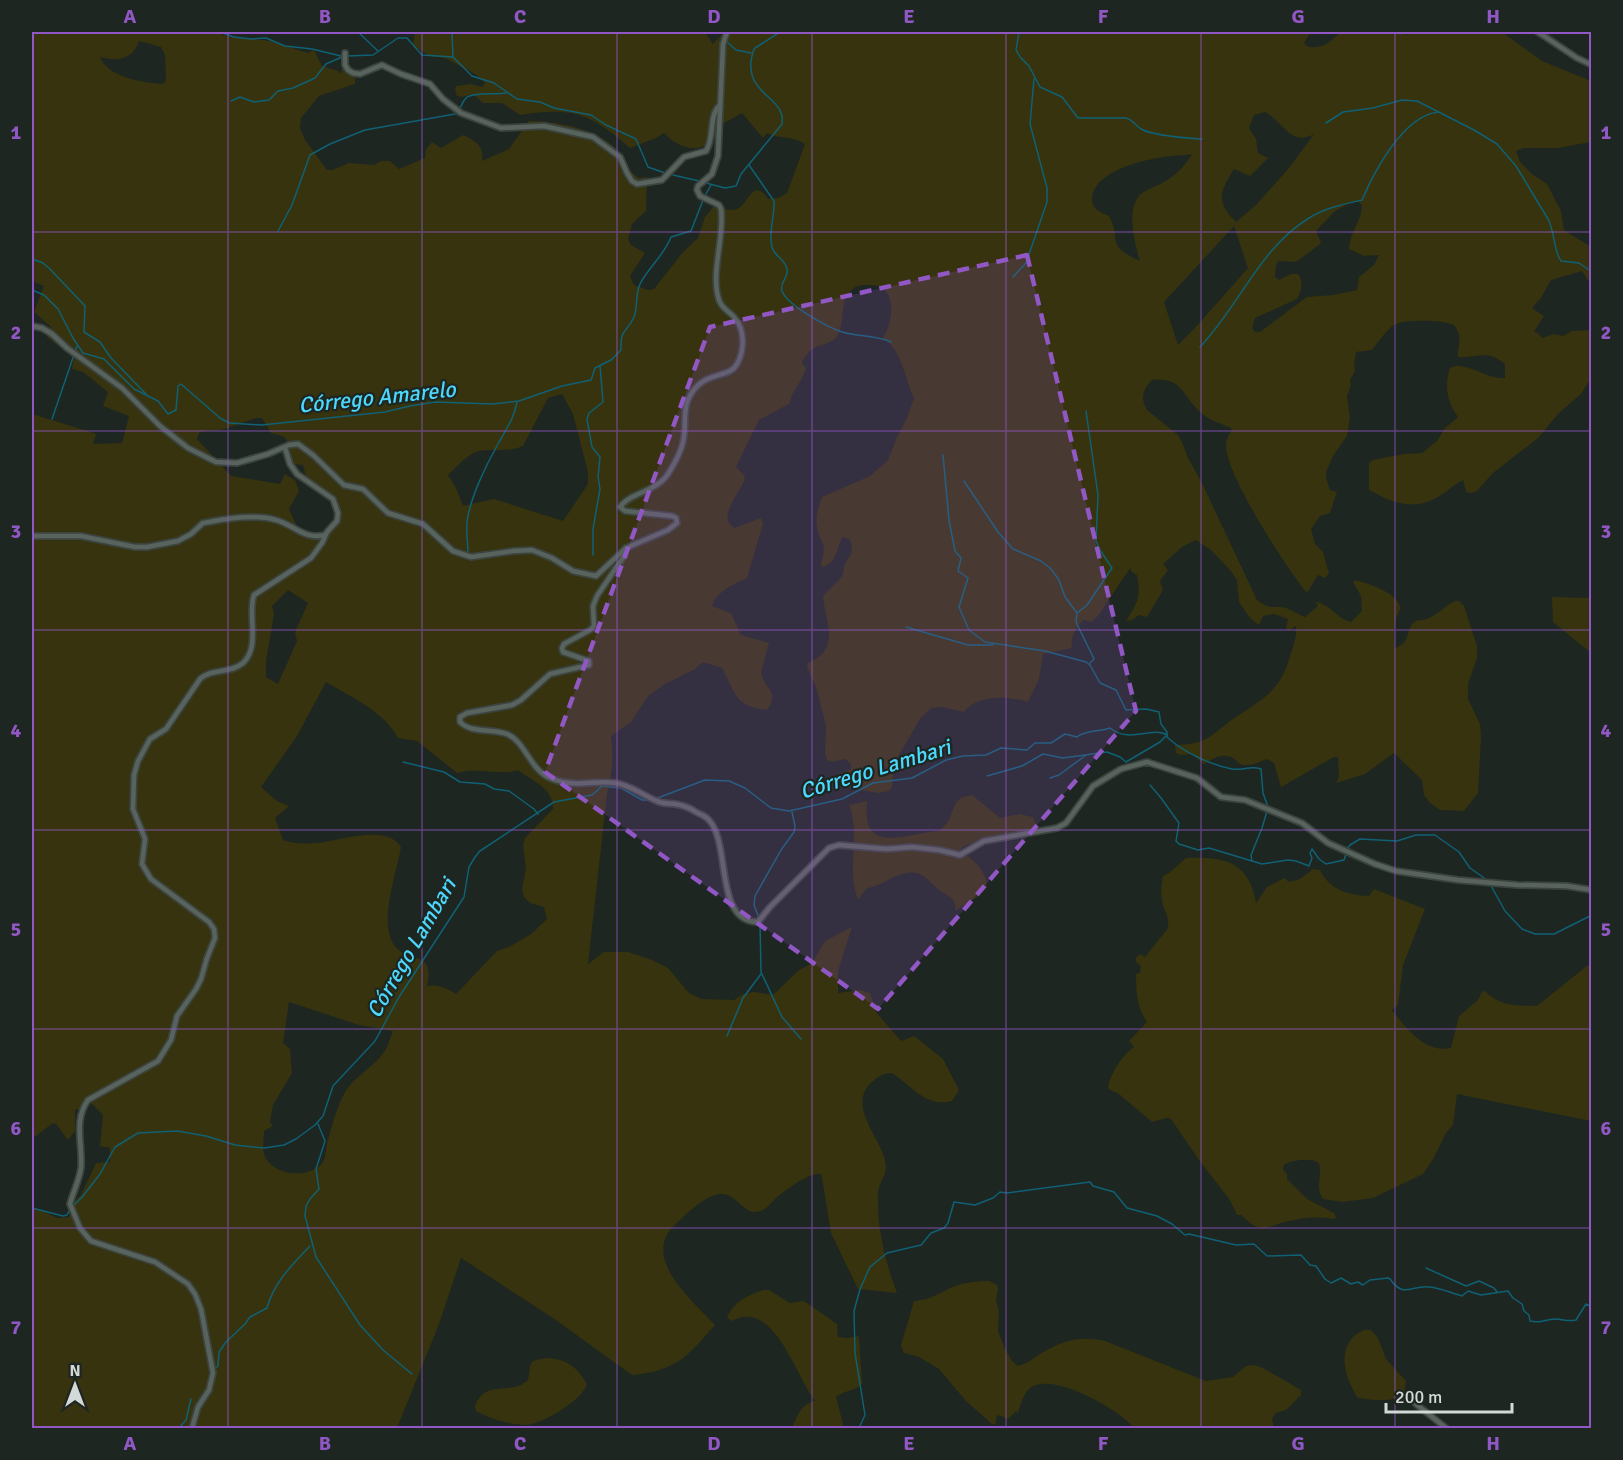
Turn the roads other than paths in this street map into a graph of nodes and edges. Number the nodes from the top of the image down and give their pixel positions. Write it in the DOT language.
graph roads {
  1 [pos="727,32"];
  2 [pos="1538,32"];
  3 [pos="345,53"];
  4 [pos="1592,66"];
  5 [pos="720,105"];
  6 [pos="32,326"];
  7 [pos="285,448"];
  8 [pos="325,535"];
  9 [pos="32,536"];
  10 [pos="626,548"];
  11 [pos="1592,890"];
  12 [pos="1416,1404"];
  13 [pos="192,1428"];
  14 [pos="1446,1428"];
  1 -- 5 [label="street"];
  2 -- 4 [label="street"];
  3 -- 5 [label="street"];
  5 -- 10 [label="street"];
  6 -- 7 [label="street"];
  7 -- 8 [label="street"];
  7 -- 10 [label="street"];
  8 -- 9 [label="street"];
  8 -- 13 [label="street"];
  10 -- 11 [label="street"];
  12 -- 14 [label="street"];
}
